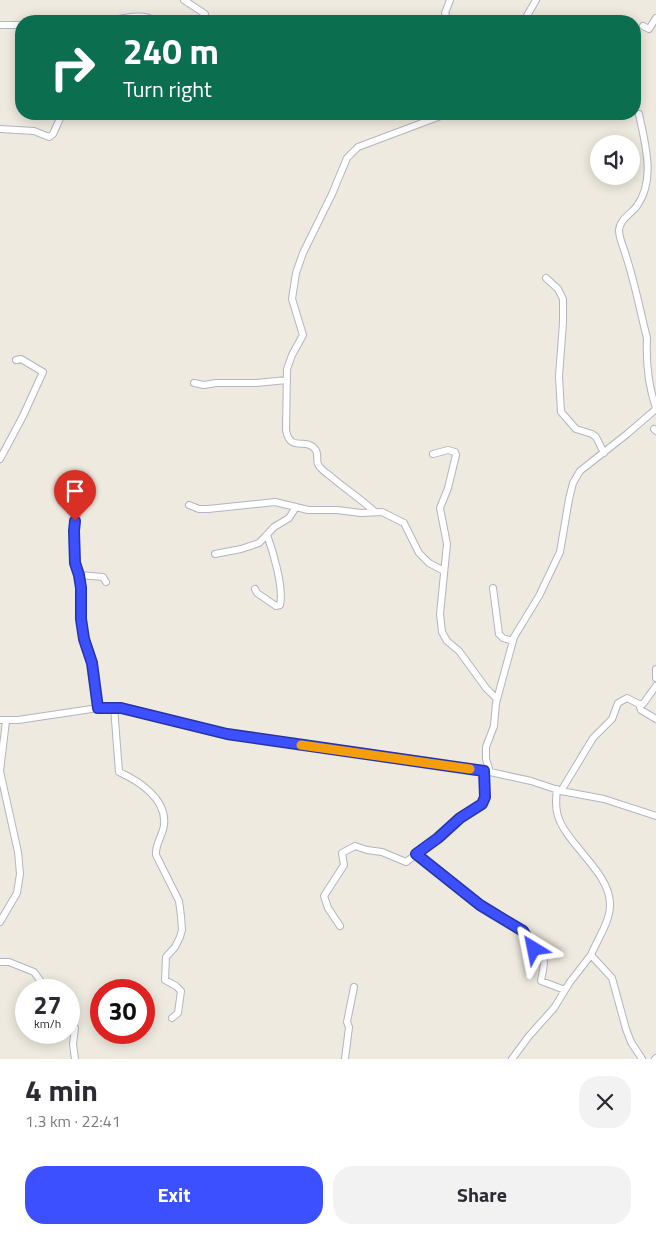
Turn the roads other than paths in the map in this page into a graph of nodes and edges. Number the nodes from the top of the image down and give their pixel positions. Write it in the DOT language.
graph roads {
  1 [pos="184,0"];
  2 [pos="450,0"];
  3 [pos="536,0"];
  4 [pos="205,15"];
  5 [pos="446,15"];
  6 [pos="527,15"];
  7 [pos="656,18"];
  8 [pos="0,25"];
  9 [pos="15,25"];
  10 [pos="643,26"];
  11 [pos="59,120"];
  12 [pos="430,120"];
  13 [pos="640,120"];
  14 [pos="0,129"];
  15 [pos="546,278"];
  16 [pos="16,360"];
  17 [pos="287,380"];
  18 [pos="194,384"];
  19 [pos="656,409"];
  20 [pos="604,453"];
  21 [pos="433,454"];
  22 [pos="0,458"];
  23 [pos="189,505"];
  24 [pos="296,507"];
  25 [pos="375,512"];
  26 [pos="77,513"];
  27 [pos="267,535"];
  28 [pos="215,554"];
  29 [pos="444,571"];
  30 [pos="79,575"];
  31 [pos="106,582"];
  32 [pos="493,588"];
  33 [pos="255,589"];
  34 [pos="513,641"];
  35 [pos="656,669"];
  36 [pos="656,678"];
  37 [pos="656,686"];
  38 [pos="497,699"];
  39 [pos="639,704"];
  40 [pos="114,707"];
  41 [pos="98,708"];
  42 [pos="656,719"];
  43 [pos="3,720"];
  44 [pos="487,771"];
  45 [pos="559,790"];
  46 [pos="656,816"];
  47 [pos="416,854"];
  48 [pos="0,922"];
  49 [pos="340,926"];
  50 [pos="591,955"];
  51 [pos="0,962"];
  52 [pos="39,979"];
  53 [pos="354,987"];
  54 [pos="565,990"];
  55 [pos="172,1018"];
  56 [pos="73,1044"];
  57 [pos="75,1059"];
  58 [pos="345,1059"];
  59 [pos="512,1059"];
  60 [pos="642,1059"];
  1 -- 4 [label="street"];
  2 -- 5 [label="street"];
  3 -- 6 [label="street"];
  7 -- 10 [label="street"];
  8 -- 9 [label="street"];
  11 -- 14 [label="street"];
  12 -- 17 [label="street"];
  13 -- 19 [label="street"];
  15 -- 20 [label="street"];
  16 -- 22 [label="street"];
  17 -- 18 [label="street"];
  17 -- 25 [label="street"];
  19 -- 20 [label="street"];
  20 -- 34 [label="street"];
  21 -- 29 [label="street"];
  23 -- 24 [label="street"];
  24 -- 25 [label="street"];
  24 -- 27 [label="street"];
  25 -- 29 [label="street"];
  26 -- 30 [label="street"];
  27 -- 28 [label="street"];
  27 -- 33 [label="street"];
  29 -- 38 [label="street"];
  30 -- 31 [label="street"];
  30 -- 41 [label="street"];
  32 -- 34 [label="street"];
  34 -- 38 [label="street"];
  35 -- 36 [label="street"];
  37 -- 39 [label="street"];
  38 -- 44 [label="street"];
  39 -- 42 [label="street"];
  39 -- 45 [label="street"];
  40 -- 41 [label="street"];
  40 -- 44 [label="street"];
  40 -- 55 [label="street"];
  41 -- 43 [label="street"];
  43 -- 48 [label="street"];
  44 -- 45 [label="street"];
  44 -- 47 [label="street"];
  45 -- 46 [label="street"];
  45 -- 50 [label="street"];
  47 -- 49 [label="street"];
  47 -- 54 [label="street"];
  50 -- 54 [label="street"];
  50 -- 60 [label="street"];
  51 -- 52 [label="street"];
  53 -- 58 [label="street"];
  54 -- 59 [label="street"];
  56 -- 57 [label="street"];
}
